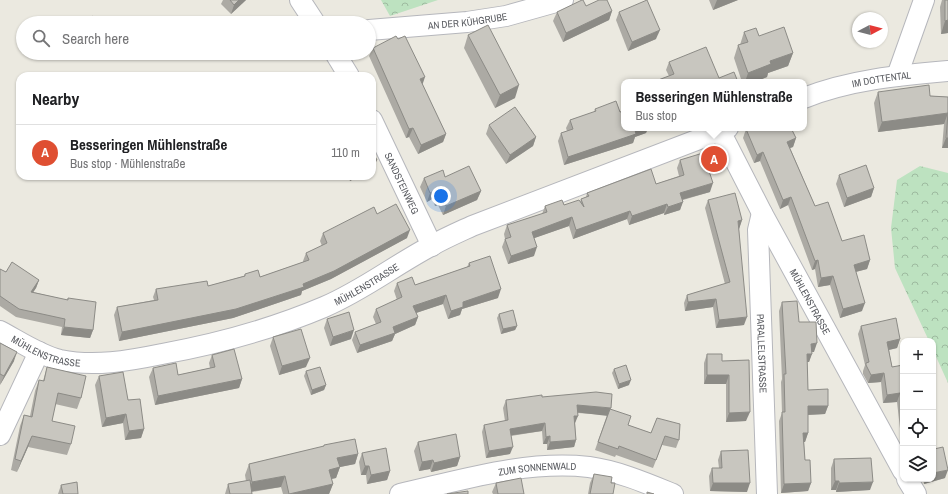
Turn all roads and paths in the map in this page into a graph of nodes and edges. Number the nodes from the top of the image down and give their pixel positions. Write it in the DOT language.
graph roads {
  1 [pos="300,0"];
  2 [pos="563,0"];
  3 [pos="924,0"];
  4 [pos="310,16"];
  5 [pos="376,29"];
  6 [pos="339,60"];
  7 [pos="948,71"];
  8 [pos="346,72"];
  9 [pos="897,76"];
  10 [pos="810,95"];
  11 [pos="376,128"];
  12 [pos="721,131"];
  13 [pos="724,131"];
  14 [pos="762,213"];
  15 [pos="432,246"];
  16 [pos="0,331"];
  17 [pos="39,352"];
  18 [pos="0,435"];
  19 [pos="900,466"];
  20 [pos="909,482"];
  21 [pos="400,494"];
  22 [pos="673,494"];
  23 [pos="767,494"];
  24 [pos="916,494"];
  1 -- 4 [label="street"];
  2 -- 5 [label="street, AN DER KÜHGRUBE"];
  3 -- 9 [label="street"];
  6 -- 8 [label="street"];
  7 -- 9 [label="street, IM DOTTENTAL"];
  9 -- 10 [label="street, IM DOTTENTAL"];
  11 -- 15 [label="street, SANDSTEINWEG"];
  12 -- 15 [label="street, MÜHLENSTRASSE"];
  13 -- 14 [label="street, MÜHLENSTRASSE"];
  14 -- 19 [label="street, MÜHLENSTRASSE"];
  14 -- 23 [label="street, PARALLELSTRASSE"];
  15 -- 17 [label="street, MÜHLENSTRASSE"];
  16 -- 17 [label="street, MÜHLENSTRASSE"];
  17 -- 18 [label="street"];
  20 -- 24 [label="street"];
  21 -- 22 [label="street, ZUM SONNENWALD"];
}
